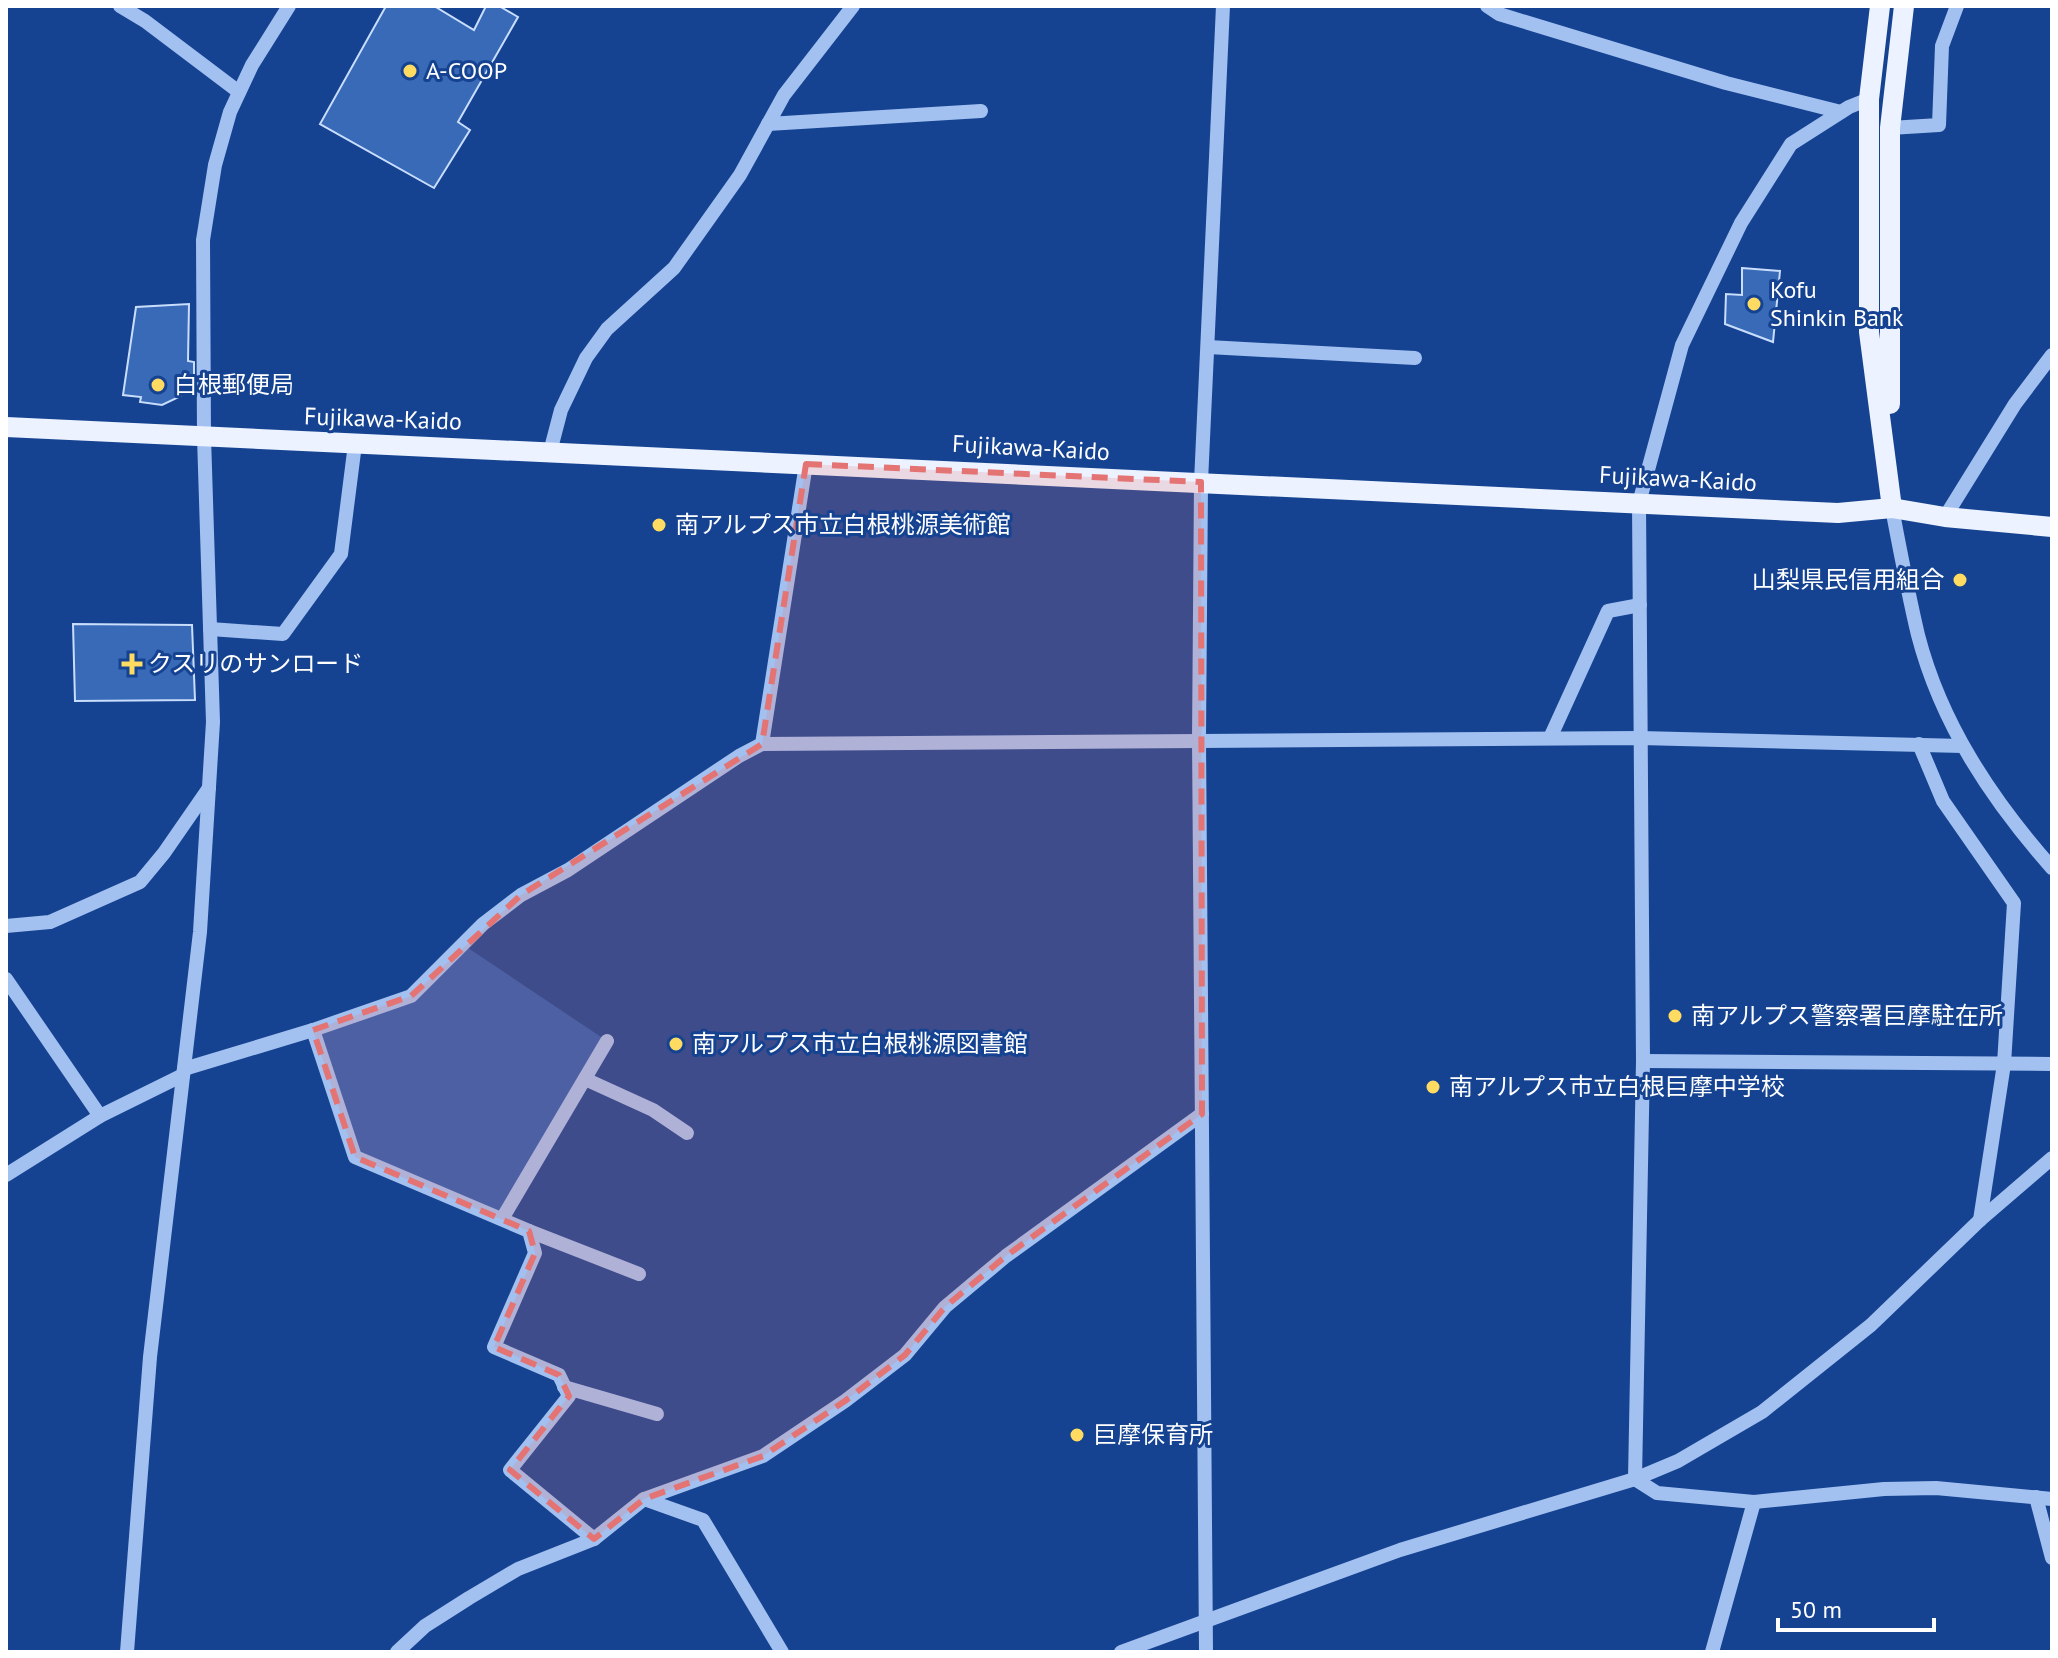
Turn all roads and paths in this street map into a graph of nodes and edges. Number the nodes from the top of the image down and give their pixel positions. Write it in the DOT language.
graph roads {
  1 [pos="120,6"];
  2 [pos="289,6"];
  3 [pos="853,6"];
  4 [pos="1223,6"];
  5 [pos="1487,6"];
  6 [pos="1880,6"];
  7 [pos="1904,6"];
  8 [pos="1957,6"];
  9 [pos="239,92"];
  10 [pos="1869,99"];
  11 [pos="981,111"];
  12 [pos="1841,112"];
  13 [pos="768,124"];
  14 [pos="1890,128"];
  15 [pos="1208,347"];
  16 [pos="2052,355"];
  17 [pos="1415,358"];
  18 [pos="6,427"];
  19 [pos="204,437"];
  20 [pos="355,444"];
  21 [pos="550,452"];
  22 [pos="806,464"];
  23 [pos="1201,482"];
  24 [pos="1639,503"];
  25 [pos="1892,508"];
  26 [pos="1945,517"];
  27 [pos="2052,527"];
  28 [pos="1640,605"];
  29 [pos="210,629"];
  30 [pos="1550,738"];
  31 [pos="1640,738"];
  32 [pos="1199,739"];
  33 [pos="762,744"];
  34 [pos="1919,744"];
  35 [pos="1963,746"];
  36 [pos="209,787"];
  37 [pos="2052,868"];
  38 [pos="6,926"];
  39 [pos="6,979"];
  40 [pos="313,1030"];
  41 [pos="607,1041"];
  42 [pos="1643,1061"];
  43 [pos="2004,1064"];
  44 [pos="2052,1064"];
  45 [pos="184,1072"];
  46 [pos="585,1079"];
  47 [pos="1202,1114"];
  48 [pos="100,1116"];
  49 [pos="687,1133"];
  50 [pos="2052,1158"];
  51 [pos="6,1175"];
  52 [pos="502,1219"];
  53 [pos="1980,1220"];
  54 [pos="529,1231"];
  55 [pos="639,1274"];
  56 [pos="564,1387"];
  57 [pos="657,1414"];
  58 [pos="1635,1479"];
  59 [pos="2036,1497"];
  60 [pos="644,1499"];
  61 [pos="2052,1499"];
  62 [pos="1754,1502"];
  63 [pos="594,1539"];
  64 [pos="2052,1558"];
  65 [pos="1206,1622"];
  66 [pos="127,1652"];
  67 [pos="397,1652"];
  68 [pos="782,1652"];
  69 [pos="1121,1652"];
  70 [pos="1206,1652"];
  71 [pos="1712,1652"];
  1 -- 9 [label="street"];
  2 -- 9 [label="street"];
  3 -- 13 [label="street"];
  4 -- 15 [label="street"];
  5 -- 12 [label="street"];
  6 -- 10 [label="main road"];
  7 -- 14 [label="main road"];
  8 -- 14 [label="street"];
  9 -- 19 [label="street"];
  10 -- 12 [label="street"];
  10 -- 25 [label="main road"];
  11 -- 13 [label="street"];
  12 -- 24 [label="street"];
  13 -- 21 [label="street"];
  14 -- 25 [label="main road"];
  15 -- 17 [label="street"];
  15 -- 23 [label="street"];
  16 -- 26 [label="street"];
  18 -- 19 [label="main road, Fujikawa-Kaido"];
  19 -- 20 [label="main road, Fujikawa-Kaido"];
  19 -- 29 [label="street"];
  20 -- 21 [label="main road, Fujikawa-Kaido"];
  20 -- 29 [label="street"];
  21 -- 22 [label="main road, Fujikawa-Kaido"];
  22 -- 23 [label="main road, Fujikawa-Kaido"];
  22 -- 33 [label="street"];
  23 -- 24 [label="main road, Fujikawa-Kaido"];
  23 -- 32 [label="street"];
  24 -- 25 [label="main road, Fujikawa-Kaido"];
  24 -- 28 [label="street"];
  25 -- 26 [label="main road, Fujikawa-Kaido"];
  25 -- 35 [label="street"];
  26 -- 27 [label="main road, Fujikawa-Kaido"];
  28 -- 30 [label="street"];
  28 -- 31 [label="street"];
  29 -- 36 [label="street"];
  30 -- 31 [label="street"];
  30 -- 32 [label="street"];
  31 -- 34 [label="street"];
  31 -- 42 [label="street"];
  32 -- 33 [label="street"];
  32 -- 47 [label="street"];
  33 -- 40 [label="street"];
  34 -- 35 [label="street"];
  34 -- 43 [label="street"];
  35 -- 37 [label="street"];
  36 -- 38 [label="street"];
  36 -- 45 [label="street"];
  39 -- 48 [label="street"];
  40 -- 45 [label="street"];
  40 -- 52 [label="street"];
  41 -- 46 [label="street"];
  42 -- 43 [label="street"];
  42 -- 58 [label="street"];
  43 -- 44 [label="street"];
  43 -- 53 [label="street"];
  45 -- 48 [label="street"];
  45 -- 66 [label="street"];
  46 -- 49 [label="street"];
  46 -- 52 [label="street"];
  47 -- 60 [label="street"];
  47 -- 65 [label="street"];
  48 -- 51 [label="street"];
  50 -- 53 [label="street"];
  52 -- 54 [label="street"];
  53 -- 58 [label="street"];
  54 -- 55 [label="street"];
  54 -- 56 [label="street"];
  56 -- 57 [label="street"];
  56 -- 63 [label="street"];
  58 -- 62 [label="street"];
  58 -- 65 [label="street"];
  59 -- 61 [label="street"];
  59 -- 62 [label="street"];
  59 -- 64 [label="street"];
  60 -- 63 [label="street"];
  60 -- 68 [label="street"];
  62 -- 71 [label="street"];
  63 -- 67 [label="street"];
  65 -- 69 [label="street"];
  65 -- 70 [label="street"];
}
